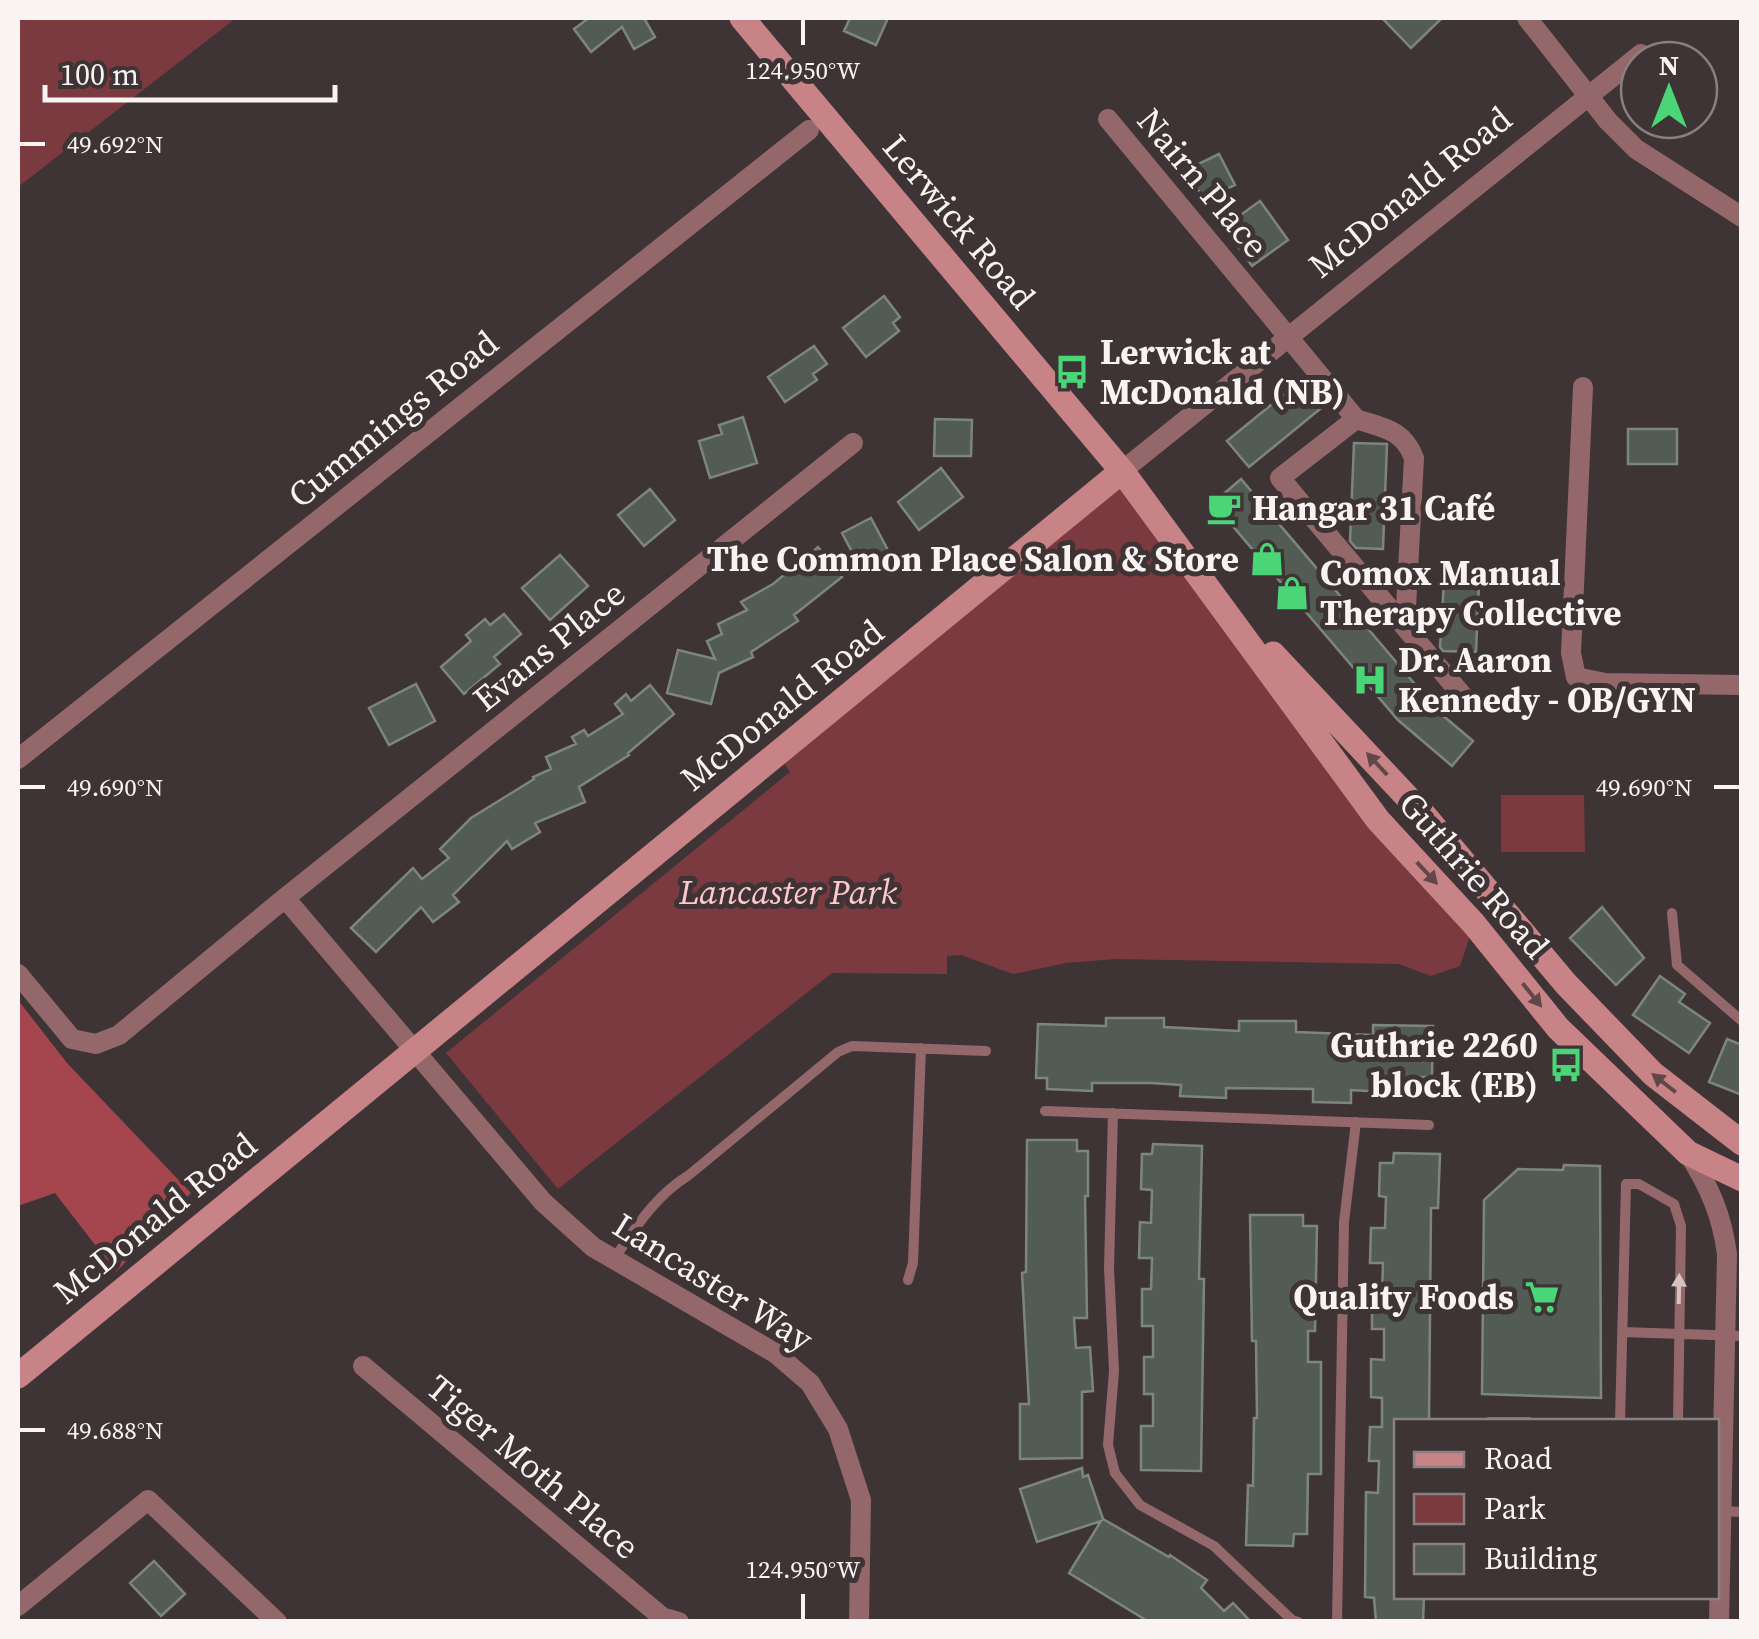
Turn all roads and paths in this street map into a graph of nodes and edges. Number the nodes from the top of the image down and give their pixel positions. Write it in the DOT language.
graph roads {
  1 [pos="742,18"];
  2 [pos="1528,18"];
  3 [pos="1619,70"];
  4 [pos="1588,94"];
  5 [pos="1108,119"];
  6 [pos="809,130"];
  7 [pos="1740,212"];
  8 [pos="1287,336"];
  9 [pos="1583,388"];
  10 [pos="1356,419"];
  11 [pos="853,444"];
  12 [pos="1122,472"];
  13 [pos="1198,574"];
  14 [pos="1404,626"];
  15 [pos="1742,685"];
  16 [pos="1462,694"];
  17 [pos="18,759"];
  18 [pos="285,898"];
  19 [pos="1672,913"];
  20 [pos="18,974"];
  21 [pos="1742,1021"];
  22 [pos="920,1048"];
  23 [pos="415,1050"];
  24 [pos="986,1051"];
  25 [pos="1044,1111"];
  26 [pos="1113,1114"];
  27 [pos="1356,1122"];
  28 [pos="1430,1125"];
  29 [pos="1742,1143"];
  30 [pos="1688,1153"];
  31 [pos="1742,1179"];
  32 [pos="1742,1234"];
  33 [pos="1727,1254"];
  34 [pos="614,1259"];
  35 [pos="908,1280"];
  36 [pos="1622,1332"];
  37 [pos="1678,1334"];
  38 [pos="1734,1336"];
  39 [pos="363,1366"];
  40 [pos="18,1376"];
  41 [pos="1620,1419"];
  42 [pos="1678,1419"];
  43 [pos="1726,1468"];
  44 [pos="1731,1511"];
  45 [pos="18,1606"];
  46 [pos="667,1620"];
  47 [pos="277,1622"];
  48 [pos="859,1622"];
  49 [pos="1298,1622"];
  50 [pos="1338,1622"];
  51 [pos="1719,1622"];
  1 -- 12 [label="main road, Lerwick Road"];
  2 -- 4 [label="street"];
  3 -- 4 [label="street, McDonald Road"];
  4 -- 7 [label="street"];
  4 -- 8 [label="street, McDonald Road"];
  5 -- 8 [label="street, Nairn Place"];
  6 -- 17 [label="street, Cummings Road"];
  8 -- 10 [label="street, Nairn Place"];
  8 -- 12 [label="street, McDonald Road"];
  9 -- 15 [label="street"];
  10 -- 14 [label="street"];
  10 -- 14 [label="street"];
  11 -- 18 [label="street, Evans Place"];
  12 -- 13 [label="main road, Guthrie Road"];
  12 -- 23 [label="main road, McDonald Road"];
  29 -- 13 [label="main road, Guthrie Road, one-way"];
  13 -- 30 [label="main road, Guthrie Road, one-way"];
  14 -- 16 [label="street"];
  18 -- 20 [label="street, Evans Place"];
  18 -- 23 [label="street, Lancaster Way"];
  19 -- 21 [label="lane"];
  22 -- 24 [label="lane"];
  22 -- 34 [label="lane"];
  22 -- 35 [label="lane"];
  23 -- 34 [label="street, Lancaster Way"];
  23 -- 40 [label="main road, McDonald Road"];
  25 -- 26 [label="lane"];
  26 -- 27 [label="lane"];
  26 -- 49 [label="lane"];
  27 -- 28 [label="lane"];
  27 -- 50 [label="lane"];
  30 -- 31 [label="main road, Guthrie Road"];
  30 -- 33 [label="street"];
  32 -- 33 [label="street"];
  33 -- 38 [label="street"];
  34 -- 48 [label="street, Lancaster Way"];
  36 -- 37 [label="lane"];
  37 -- 36 [label="lane, one-way"];
  36 -- 41 [label="lane"];
  37 -- 38 [label="lane"];
  37 -- 42 [label="lane"];
  38 -- 43 [label="street"];
  39 -- 46 [label="street, Tiger Moth Place"];
  43 -- 44 [label="street"];
  44 -- 51 [label="street"];
  45 -- 47 [label="street"];
}
